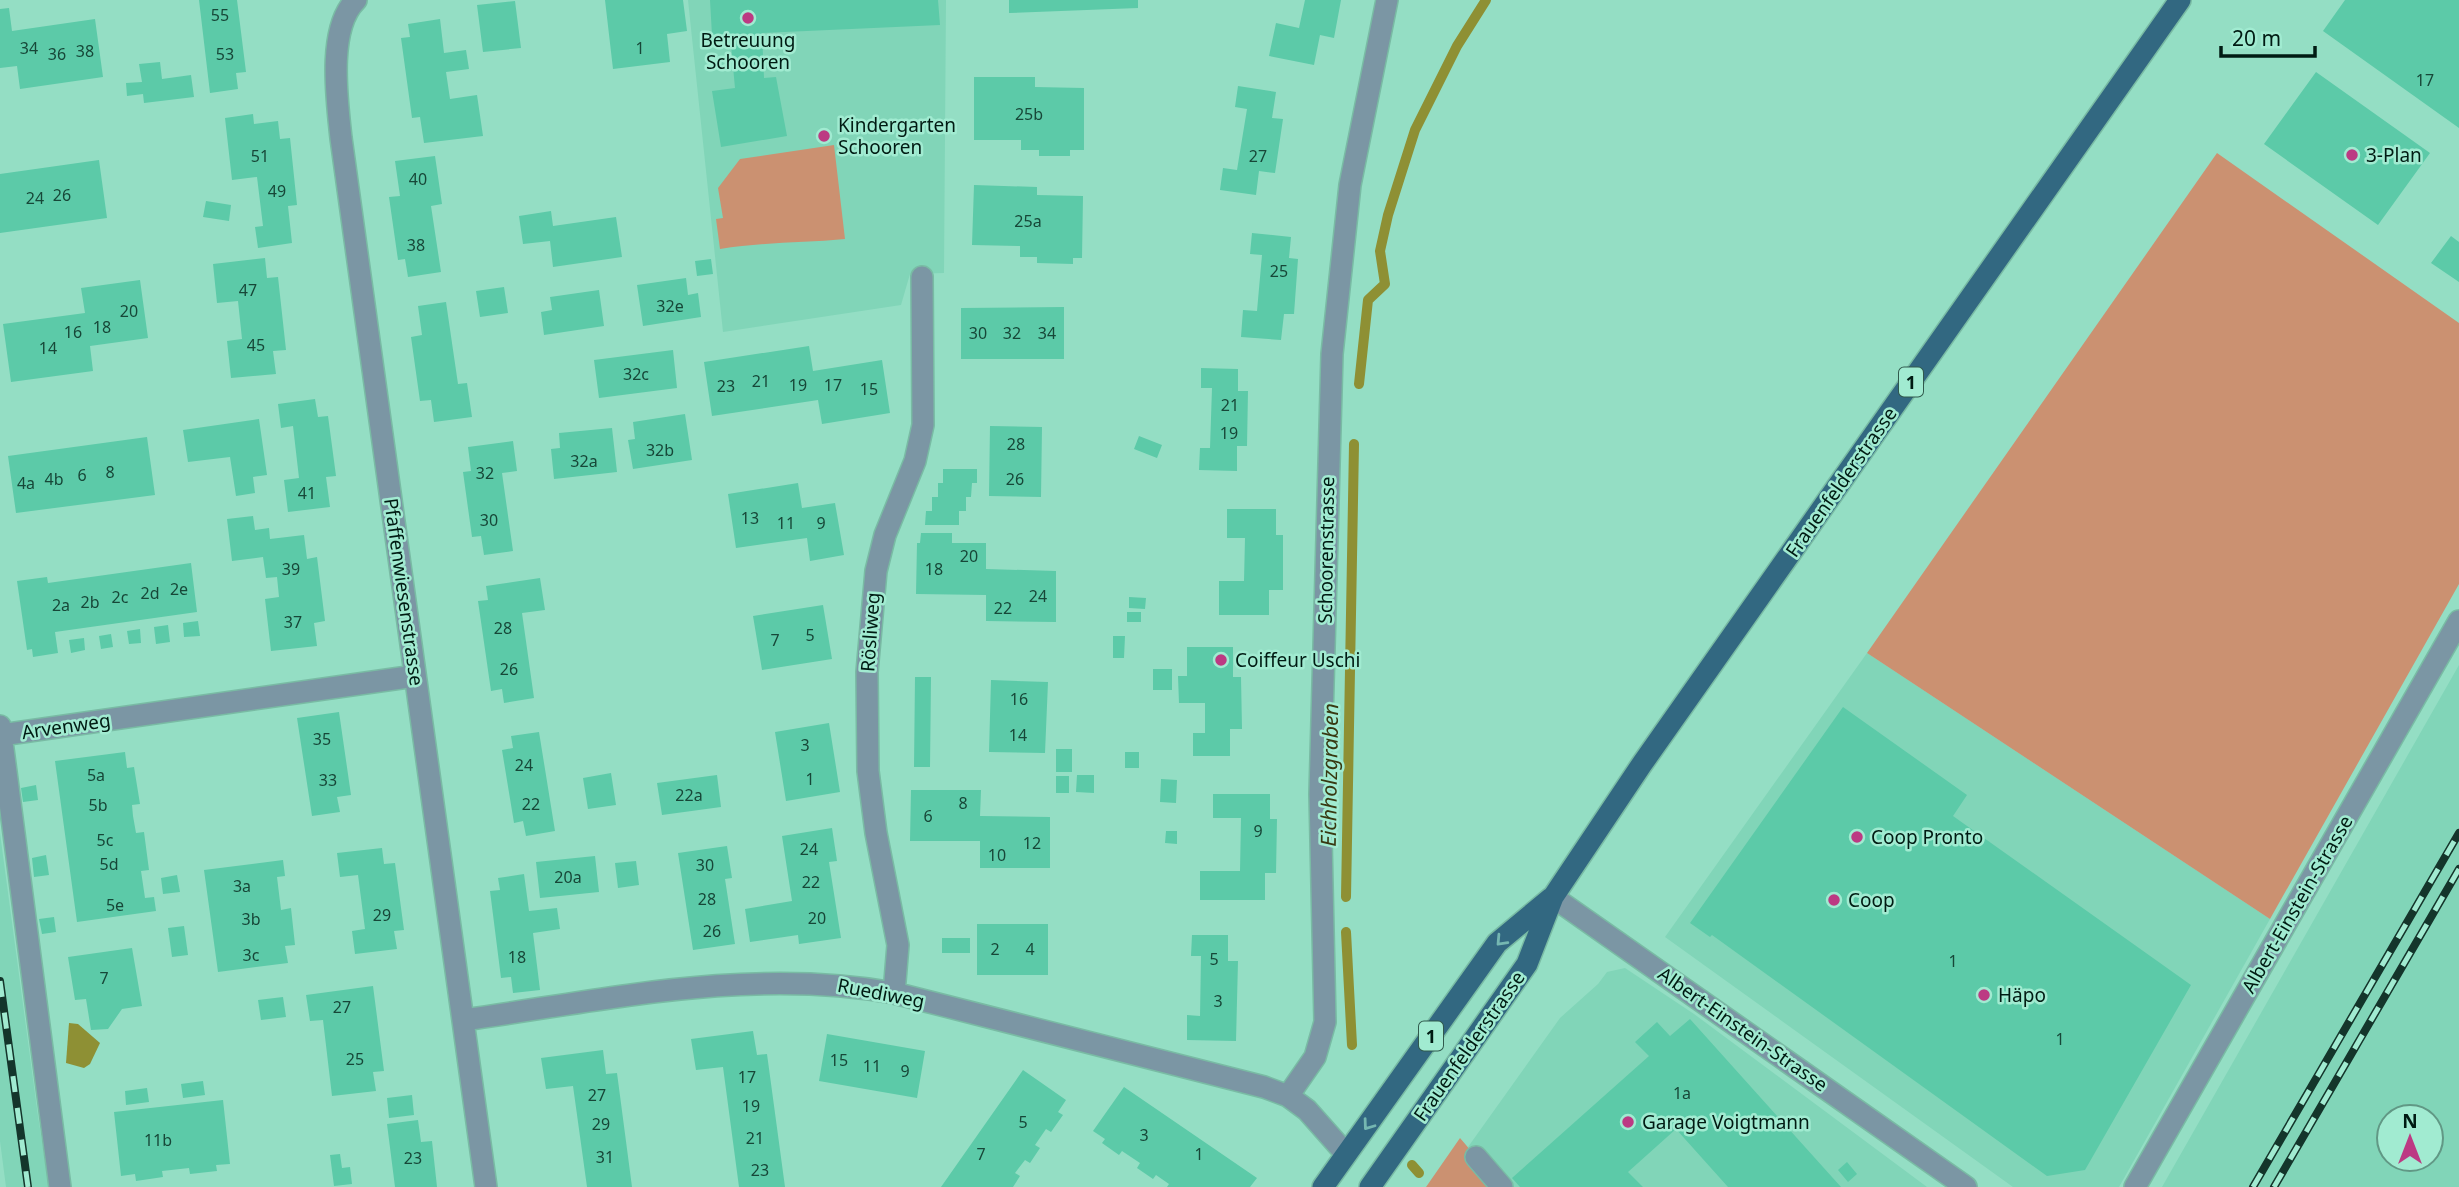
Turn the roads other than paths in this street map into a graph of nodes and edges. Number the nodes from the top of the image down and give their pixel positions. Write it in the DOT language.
graph roads {
  1 [pos="356,0"];
  2 [pos="1387,0"];
  3 [pos="2180,0"];
  4 [pos="922,277"];
  5 [pos="2459,621"];
  6 [pos="415,676"];
  7 [pos="1,731"];
  8 [pos="1553,897"];
  9 [pos="894,993"];
  10 [pos="463,1020"];
  11 [pos="1288,1096"];
  12 [pos="1346,1154"];
  13 [pos="1476,1157"];
  14 [pos="60,1187"];
  15 [pos="486,1187"];
  16 [pos="1323,1187"];
  17 [pos="1370,1187"];
  18 [pos="1502,1187"];
  19 [pos="1966,1187"];
  20 [pos="2135,1187"];
  1 -- 6 [label="street, Pfaffenwiesenstrasse"];
  2 -- 11 [label="street, Schoorenstrasse"];
  3 -- 8 [label="main road, Frauenfelderstrasse / 1"];
  4 -- 9 [label="street, Rösliweg"];
  5 -- 20 [label="street, Albert-Einstein-Strasse"];
  6 -- 7 [label="street, Arvenweg"];
  6 -- 10 [label="street, Pfaffenwiesenstrasse"];
  7 -- 14 [label="street, Arvenweg"];
  8 -- 12 [label="main road, Frauenfelderstrasse / 1, one-way"];
  8 -- 17 [label="main road, Frauenfelderstrasse / 1"];
  8 -- 19 [label="street, Albert-Einstein-Strasse"];
  9 -- 10 [label="street, Ruediweg"];
  9 -- 11 [label="street, Ruediweg"];
  10 -- 15 [label="street, Pfaffenwiesenstrasse"];
  11 -- 12 [label="street"];
  12 -- 16 [label="main road, Frauenfelderstrasse / 1"];
  13 -- 18 [label="street"];
}
